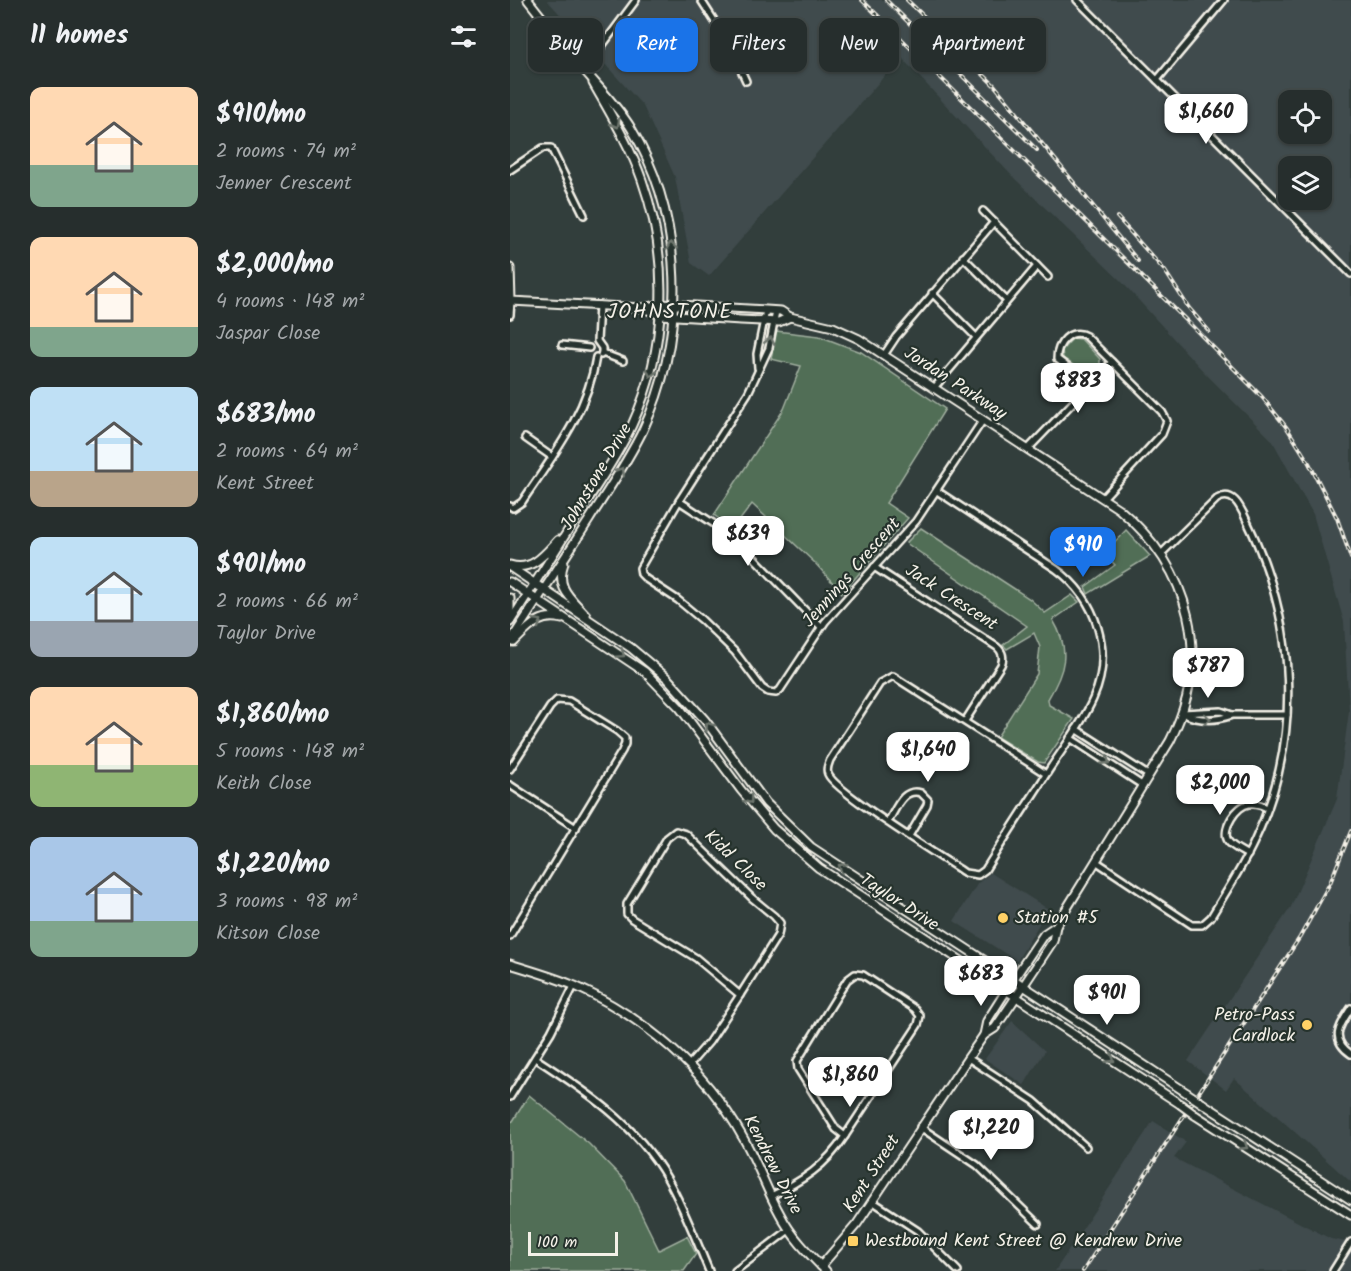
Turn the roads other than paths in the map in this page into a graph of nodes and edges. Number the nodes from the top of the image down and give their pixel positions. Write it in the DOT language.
graph roads {
  1 [pos="528,0"];
  2 [pos="636,0"];
  3 [pos="701,0"];
  4 [pos="1077,0"];
  5 [pos="1224,0"];
  6 [pos="542,18"];
  7 [pos="603,45"];
  8 [pos="587,73"];
  9 [pos="1157,80"];
  10 [pos="746,81"];
  11 [pos="510,170"];
  12 [pos="983,211"];
  13 [pos="584,215"];
  14 [pos="994,222"];
  15 [pos="963,257"];
  16 [pos="1037,266"];
  17 [pos="510,268"];
  18 [pos="1351,274"];
  19 [pos="1048,277"];
  20 [pos="932,293"];
  21 [pos="1007,300"];
  22 [pos="511,301"];
  23 [pos="661,304"];
  24 [pos="673,304"];
  25 [pos="599,305"];
  26 [pos="643,308"];
  27 [pos="765,310"];
  28 [pos="776,311"];
  29 [pos="510,315"];
  30 [pos="660,315"];
  31 [pos="673,316"];
  32 [pos="790,317"];
  33 [pos="764,321"];
  34 [pos="774,322"];
  35 [pos="976,337"];
  36 [pos="597,341"];
  37 [pos="562,345"];
  38 [pos="589,348"];
  39 [pos="602,353"];
  40 [pos="884,355"];
  41 [pos="596,357"];
  42 [pos="623,361"];
  43 [pos="1112,362"];
  44 [pos="758,368"];
  45 [pos="1090,384"];
  46 [pos="934,388"];
  47 [pos="983,420"];
  48 [pos="525,438"];
  49 [pos="1028,449"];
  50 [pos="552,457"];
  51 [pos="937,490"];
  52 [pos="1103,498"];
  53 [pos="679,501"];
  54 [pos="510,506"];
  55 [pos="572,525"];
  56 [pos="1161,554"];
  57 [pos="566,555"];
  58 [pos="510,566"];
  59 [pos="874,567"];
  60 [pos="510,582"];
  61 [pos="535,584"];
  62 [pos="544,590"];
  63 [pos="528,594"];
  64 [pos="510,598"];
  65 [pos="537,600"];
  66 [pos="510,614"];
  67 [pos="510,622"];
  68 [pos="572,622"];
  69 [pos="592,622"];
  70 [pos="821,627"];
  71 [pos="510,644"];
  72 [pos="1182,713"];
  73 [pos="1287,715"];
  74 [pos="964,722"];
  75 [pos="1076,729"];
  76 [pos="1070,738"];
  77 [pos="510,769"];
  78 [pos="1046,774"];
  79 [pos="1148,776"];
  80 [pos="510,785"];
  81 [pos="1142,785"];
  82 [pos="1268,808"];
  83 [pos="888,822"];
  84 [pos="576,828"];
  85 [pos="909,836"];
  86 [pos="1248,855"];
  87 [pos="1097,862"];
  88 [pos="1056,926"];
  89 [pos="510,936"];
  90 [pos="510,964"];
  91 [pos="1013,980"];
  92 [pos="574,986"];
  93 [pos="1023,987"];
  94 [pos="1006,991"];
  95 [pos="740,995"];
  96 [pos="1016,997"];
  97 [pos="1351,1008"];
  98 [pos="984,1035"];
  99 [pos="1351,1054"];
  100 [pos="535,1058"];
  101 [pos="968,1058"];
  102 [pos="689,1065"];
  103 [pos="510,1097"];
  104 [pos="920,1127"];
  105 [pos="845,1137"];
  106 [pos="1086,1147"];
  107 [pos="771,1196"];
  108 [pos="1351,1200"];
  109 [pos="873,1201"];
  110 [pos="1351,1215"];
  111 [pos="1038,1224"];
  112 [pos="789,1230"];
  113 [pos="1351,1242"];
  114 [pos="823,1268"];
  115 [pos="709,1271"];
  116 [pos="735,1271"];
  117 [pos="958,1271"];
  118 [pos="1333,1271"];
  1 -- 6 [label="main road, Johnstone Drive"];
  2 -- 7 [label="street"];
  3 -- 10 [label="street"];
  4 -- 9 [label="street"];
  5 -- 9 [label="street"];
  8 -- 23 [label="main road, Johnstone Drive, one-way"];
  24 -- 8 [label="main road, Johnstone Drive, one-way"];
  9 -- 18 [label="street"];
  11 -- 13 [label="street"];
  12 -- 14 [label="street"];
  14 -- 15 [label="street"];
  14 -- 16 [label="street"];
  15 -- 20 [label="street"];
  15 -- 21 [label="street"];
  16 -- 19 [label="street"];
  16 -- 21 [label="street"];
  17 -- 22 [label="main road"];
  20 -- 35 [label="street"];
  20 -- 40 [label="street"];
  21 -- 35 [label="street"];
  22 -- 25 [label="main road"];
  22 -- 29 [label="street"];
  23 -- 24 [label="main road, Jordan Parkway"];
  23 -- 26 [label="main road, Jordan Parkway"];
  23 -- 30 [label="main road, Johnstone Drive"];
  24 -- 27 [label="main road, Jordan Parkway"];
  24 -- 31 [label="main road, Johnstone Drive"];
  25 -- 26 [label="main road"];
  25 -- 36 [label="street"];
  26 -- 30 [label="main road"];
  27 -- 28 [label="main road, Jordan Parkway"];
  27 -- 33 [label="street, Jennings Crescent"];
  28 -- 32 [label="main road, Jordan Parkway"];
  28 -- 34 [label="street, Jennings Crescent"];
  30 -- 31 [label="main road"];
  30 -- 55 [label="main road, Johnstone Drive, one-way"];
  31 -- 33 [label="main road"];
  57 -- 31 [label="main road, Johnstone Drive, one-way"];
  32 -- 34 [label="main road"];
  32 -- 40 [label="main road, Jordan Parkway"];
  33 -- 34 [label="main road"];
  33 -- 44 [label="street, Jennings Crescent"];
  44 -- 34 [label="street, Jennings Crescent, one-way"];
  35 -- 46 [label="street"];
  36 -- 38 [label="street"];
  36 -- 39 [label="street"];
  37 -- 38 [label="street"];
  38 -- 41 [label="street"];
  39 -- 41 [label="street"];
  39 -- 42 [label="street"];
  40 -- 46 [label="main road, Jordan Parkway"];
  41 -- 50 [label="street"];
  43 -- 45 [label="street"];
  43 -- 45 [label="street"];
  43 -- 52 [label="street"];
  44 -- 53 [label="street, Jennings Crescent"];
  45 -- 49 [label="street"];
  46 -- 47 [label="main road, Jordan Parkway"];
  47 -- 49 [label="main road, Jordan Parkway"];
  47 -- 51 [label="street, Jennings Crescent"];
  48 -- 50 [label="street"];
  49 -- 52 [label="main road, Jordan Parkway"];
  50 -- 54 [label="street"];
  51 -- 59 [label="street, Jennings Crescent"];
  51 -- 75 [label="street"];
  52 -- 56 [label="main road, Jordan Parkway"];
  53 -- 70 [label="street"];
  53 -- 70 [label="street, Jennings Crescent"];
  55 -- 58 [label="main road"];
  55 -- 61 [label="main road, Johnstone Drive"];
  56 -- 72 [label="main road, Jordan Parkway"];
  56 -- 73 [label="street"];
  57 -- 62 [label="main road, Johnstone Drive"];
  57 -- 69 [label="main road"];
  58 -- 61 [label="main road, Taylor Drive"];
  59 -- 70 [label="street, Jennings Crescent"];
  59 -- 74 [label="street, Jack Crescent"];
  60 -- 63 [label="main road, Taylor Drive"];
  61 -- 62 [label="main road, Taylor Drive"];
  61 -- 63 [label="main road, Johnstone Drive"];
  62 -- 65 [label="main road, Johnstone Drive"];
  62 -- 69 [label="main road, Taylor Drive"];
  63 -- 65 [label="main road, Taylor Drive"];
  63 -- 67 [label="main road, Johnstone Drive"];
  64 -- 66 [label="main road"];
  65 -- 68 [label="main road, Taylor Drive"];
  65 -- 71 [label="main road, Johnstone Drive"];
  71 -- 68 [label="main road, one-way"];
  68 -- 94 [label="main road, Taylor Drive, one-way"];
  91 -- 69 [label="main road, Taylor Drive, one-way"];
  72 -- 73 [label="street"];
  72 -- 79 [label="main road, Jordan Parkway"];
  73 -- 82 [label="street"];
  74 -- 78 [label="street"];
  74 -- 83 [label="street"];
  75 -- 76 [label="street"];
  75 -- 79 [label="street"];
  76 -- 78 [label="street"];
  76 -- 81 [label="street, one-way"];
  77 -- 84 [label="street"];
  78 -- 85 [label="street"];
  79 -- 81 [label="main road, Jordan Parkway"];
  80 -- 84 [label="street"];
  81 -- 87 [label="main road, Jordan Parkway"];
  82 -- 86 [label="street"];
  82 -- 86 [label="street"];
  83 -- 85 [label="street"];
  83 -- 85 [label="street"];
  84 -- 89 [label="street"];
  86 -- 87 [label="street"];
  87 -- 88 [label="main road, Jordan Parkway"];
  88 -- 91 [label="main road, Jordan Parkway"];
  88 -- 93 [label="main road, Jordan Parkway"];
  90 -- 92 [label="main road, Kendrew Drive"];
  91 -- 93 [label="main road, Taylor Drive"];
  91 -- 94 [label="main road, Jordan Parkway"];
  92 -- 100 [label="street"];
  92 -- 102 [label="main road, Kendrew Drive"];
  93 -- 96 [label="main road, Jordan Parkway"];
  93 -- 108 [label="main road, Taylor Drive, bridge"];
  94 -- 96 [label="main road, Taylor Drive"];
  94 -- 98 [label="main road, Kent Street"];
  95 -- 95 [label="street, Kidd Close"];
  95 -- 102 [label="street, Kidd Close"];
  96 -- 98 [label="main road, Kent Street"];
  96 -- 110 [label="main road, Taylor Drive, one-way, bridge"];
  97 -- 99 [label="street"];
  98 -- 101 [label="main road, Kent Street"];
  100 -- 103 [label="street"];
  100 -- 115 [label="street"];
  101 -- 104 [label="main road, Kent Street"];
  101 -- 106 [label="street"];
  102 -- 107 [label="main road, Kendrew Drive"];
  104 -- 109 [label="main road, Kent Street"];
  104 -- 111 [label="street"];
  105 -- 105 [label="street"];
  105 -- 107 [label="street"];
  107 -- 112 [label="main road, Kendrew Drive"];
  109 -- 114 [label="main road, Kent Street"];
  109 -- 117 [label="street"];
  112 -- 114 [label="main road, Kendrew Drive"];
  112 -- 116 [label="street"];
  113 -- 118 [label="street"];
}
